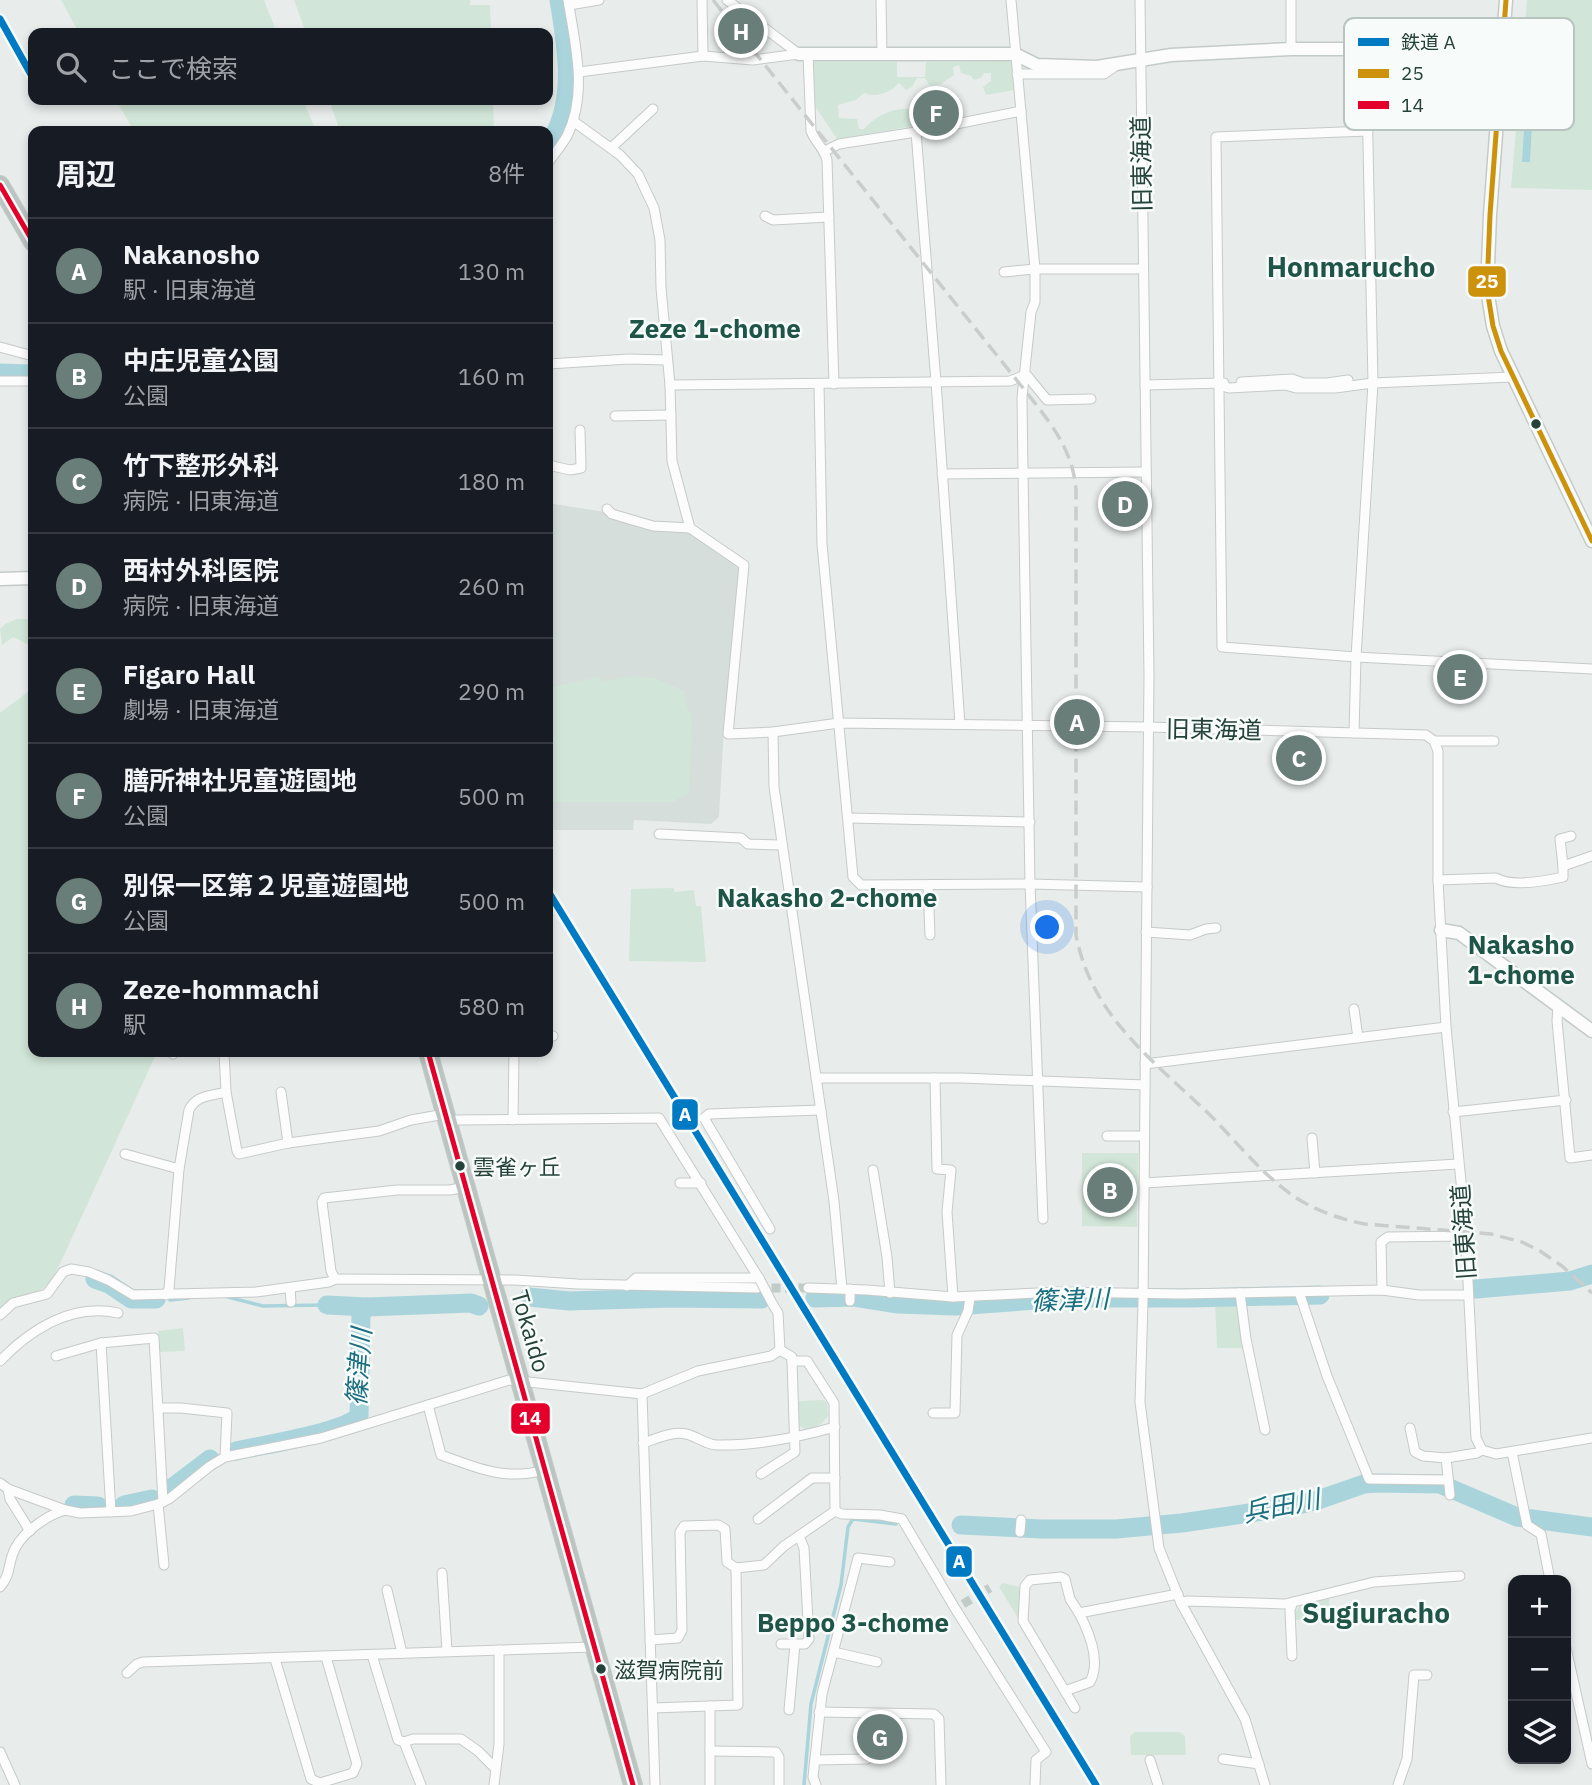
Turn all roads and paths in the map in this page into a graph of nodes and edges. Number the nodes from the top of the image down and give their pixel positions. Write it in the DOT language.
graph roads {
  1 [pos="599,0"];
  2 [pos="702,0"];
  3 [pos="727,0"];
  4 [pos="881,0"];
  5 [pos="1011,0"];
  6 [pos="1140,0"];
  7 [pos="1291,0"];
  8 [pos="1506,0"];
  9 [pos="568,3"];
  10 [pos="1505,18"];
  11 [pos="1290,49"];
  12 [pos="1344,49"];
  13 [pos="803,54"];
  14 [pos="882,54"];
  15 [pos="1015,54"];
  16 [pos="703,56"];
  17 [pos="1140,61"];
  18 [pos="1119,64"];
  19 [pos="579,72"];
  20 [pos="1017,74"];
  21 [pos="653,109"];
  22 [pos="1021,111"];
  23 [pos="573,121"];
  24 [pos="1497,130"];
  25 [pos="1368,131"];
  26 [pos="916,132"];
  27 [pos="611,148"];
  28 [pos="825,151"];
  29 [pos="553,156"];
  30 [pos="0,185"];
  31 [pos="765,216"];
  32 [pos="828,217"];
  33 [pos="28,233"];
  34 [pos="1035,269"];
  35 [pos="1142,269"];
  36 [pos="1004,272"];
  37 [pos="0,347"];
  38 [pos="28,355"];
  39 [pos="666,360"];
  40 [pos="553,364"];
  41 [pos="1025,374"];
  42 [pos="1512,377"];
  43 [pos="0,381"];
  44 [pos="28,381"];
  45 [pos="936,382"];
  46 [pos="1373,383"];
  47 [pos="819,384"];
  48 [pos="834,384"];
  49 [pos="670,385"];
  50 [pos="1145,385"];
  51 [pos="1218,385"];
  52 [pos="1091,399"];
  53 [pos="671,415"];
  54 [pos="615,416"];
  55 [pos="580,430"];
  56 [pos="553,466"];
  57 [pos="1023,472"];
  58 [pos="1146,472"];
  59 [pos="942,474"];
  60 [pos="607,509"];
  61 [pos="690,528"];
  62 [pos="1592,541"];
  63 [pos="28,578"];
  64 [pos="0,579"];
  65 [pos="1356,657"];
  66 [pos="1592,668"];
  67 [pos="839,723"];
  68 [pos="960,724"];
  69 [pos="1027,726"];
  70 [pos="1148,727"];
  71 [pos="773,732"];
  72 [pos="1354,733"];
  73 [pos="1434,741"];
  74 [pos="1494,741"];
  75 [pos="849,818"];
  76 [pos="1030,822"];
  77 [pos="659,834"];
  78 [pos="1571,836"];
  79 [pos="781,845"];
  80 [pos="1592,856"];
  81 [pos="1563,866"];
  82 [pos="1438,880"];
  83 [pos="1030,884"];
  84 [pos="928,885"];
  85 [pos="1147,887"];
  86 [pos="1216,928"];
  87 [pos="1441,930"];
  88 [pos="1146,932"];
  89 [pos="930,935"];
  90 [pos="1558,1006"];
  91 [pos="1354,1009"];
  92 [pos="1590,1026"];
  93 [pos="1446,1027"];
  94 [pos="1358,1038"];
  95 [pos="224,1057"];
  96 [pos="429,1057"];
  97 [pos="514,1057"];
  98 [pos="1145,1063"];
  99 [pos="816,1078"];
  100 [pos="935,1078"];
  101 [pos="1037,1080"];
  102 [pos="1145,1085"];
  103 [pos="226,1092"];
  104 [pos="281,1092"];
  105 [pos="1566,1100"];
  106 [pos="821,1110"];
  107 [pos="1454,1112"];
  108 [pos="446,1118"];
  109 [pos="513,1120"];
  110 [pos="1107,1136"];
  111 [pos="1144,1136"];
  112 [pos="1312,1138"];
  113 [pos="288,1143"];
  114 [pos="125,1154"];
  115 [pos="1592,1155"];
  116 [pos="1458,1164"];
  117 [pos="179,1169"];
  118 [pos="873,1170"];
  119 [pos="1315,1173"];
  120 [pos="680,1183"];
  121 [pos="701,1183"];
  122 [pos="1144,1183"];
  123 [pos="466,1187"];
  124 [pos="1043,1219"];
  125 [pos="770,1229"];
  126 [pos="1465,1236"];
  127 [pos="335,1279"];
  128 [pos="491,1279"];
  129 [pos="758,1282"];
  130 [pos="290,1288"];
  131 [pos="808,1288"];
  132 [pos="1382,1290"];
  133 [pos="848,1293"];
  134 [pos="890,1293"];
  135 [pos="166,1295"];
  136 [pos="1299,1295"];
  137 [pos="1468,1295"];
  138 [pos="1240,1296"];
  139 [pos="953,1297"];
  140 [pos="1143,1297"];
  141 [pos="970,1299"];
  142 [pos="291,1302"];
  143 [pos="118,1313"];
  144 [pos="0,1315"];
  145 [pos="101,1343"];
  146 [pos="780,1350"];
  147 [pos="56,1356"];
  148 [pos="0,1361"];
  149 [pos="792,1361"];
  150 [pos="519,1380"];
  151 [pos="642,1394"];
  152 [pos="428,1405"];
  153 [pos="158,1408"];
  154 [pos="933,1413"];
  155 [pos="835,1427"];
  156 [pos="1410,1427"];
  157 [pos="1265,1430"];
  158 [pos="794,1438"];
  159 [pos="1592,1438"];
  160 [pos="643,1443"];
  161 [pos="1482,1450"];
  162 [pos="1512,1452"];
  163 [pos="225,1457"];
  164 [pos="1446,1458"];
  165 [pos="545,1470"];
  166 [pos="761,1474"];
  167 [pos="835,1478"];
  168 [pos="1448,1482"];
  169 [pos="4,1486"];
  170 [pos="1450,1495"];
  171 [pos="160,1503"];
  172 [pos="65,1510"];
  173 [pos="835,1511"];
  174 [pos="111,1512"];
  175 [pos="758,1519"];
  176 [pos="30,1531"];
  177 [pos="799,1536"];
  178 [pos="890,1562"];
  179 [pos="164,1565"];
  180 [pos="736,1568"];
  181 [pos="442,1573"];
  182 [pos="1549,1575"];
  183 [pos="1460,1576"];
  184 [pos="0,1587"];
  185 [pos="387,1590"];
  186 [pos="1179,1599"];
  187 [pos="1293,1602"];
  188 [pos="1079,1613"];
  189 [pos="650,1640"];
  190 [pos="781,1644"];
  191 [pos="795,1644"];
  192 [pos="594,1647"];
  193 [pos="499,1650"];
  194 [pos="447,1651"];
  195 [pos="834,1652"];
  196 [pos="402,1653"];
  197 [pos="372,1655"];
  198 [pos="1292,1656"];
  199 [pos="326,1657"];
  200 [pos="275,1658"];
  201 [pos="877,1662"];
  202 [pos="1571,1670"];
  203 [pos="127,1673"];
  204 [pos="1427,1675"];
  205 [pos="1065,1691"];
  206 [pos="710,1706"];
  207 [pos="653,1708"];
  208 [pos="1075,1708"];
  209 [pos="789,1710"];
  210 [pos="819,1712"];
  211 [pos="404,1742"];
  212 [pos="710,1751"];
  213 [pos="0,1752"];
  214 [pos="867,1759"];
  215 [pos="1223,1759"];
  216 [pos="815,1760"];
  217 [pos="1150,1760"];
  218 [pos="1259,1764"];
  219 [pos="1592,1764"];
  220 [pos="495,1768"];
  221 [pos="15,1785"];
  222 [pos="421,1785"];
  223 [pos="494,1785"];
  224 [pos="633,1785"];
  225 [pos="654,1785"];
  226 [pos="710,1785"];
  227 [pos="779,1785"];
  228 [pos="816,1785"];
  229 [pos="941,1785"];
  230 [pos="1035,1785"];
  231 [pos="1158,1785"];
  232 [pos="1265,1785"];
  233 [pos="1398,1785"];
  1 -- 9 [label="street"];
  2 -- 16 [label="street"];
  3 -- 13 [label="street"];
  4 -- 14 [label="street"];
  5 -- 15 [label="street"];
  6 -- 17 [label="street, 旧東海道"];
  7 -- 11 [label="street"];
  8 -- 10 [label="street"];
  9 -- 19 [label="street"];
  11 -- 12 [label="street"];
  11 -- 17 [label="street"];
  13 -- 14 [label="street"];
  13 -- 16 [label="street"];
  13 -- 28 [label="street"];
  14 -- 15 [label="street"];
  15 -- 18 [label="street"];
  15 -- 20 [label="street"];
  16 -- 19 [label="street"];
  17 -- 18 [label="street"];
  17 -- 35 [label="street, 旧東海道"];
  18 -- 20 [label="street"];
  19 -- 23 [label="street"];
  20 -- 22 [label="street"];
  21 -- 27 [label="street"];
  22 -- 26 [label="street"];
  22 -- 34 [label="street"];
  23 -- 27 [label="street"];
  23 -- 29 [label="street"];
  24 -- 42 [label="street"];
  25 -- 46 [label="street"];
  25 -- 51 [label="street"];
  26 -- 28 [label="street"];
  26 -- 45 [label="street"];
  27 -- 39 [label="street"];
  28 -- 32 [label="street"];
  30 -- 33 [label="highway"];
  31 -- 32 [label="street"];
  32 -- 48 [label="street"];
  34 -- 35 [label="street"];
  34 -- 36 [label="street"];
  34 -- 41 [label="street"];
  35 -- 50 [label="street, 旧東海道"];
  37 -- 38 [label="street"];
  39 -- 40 [label="street"];
  39 -- 49 [label="street"];
  41 -- 45 [label="street"];
  41 -- 52 [label="street"];
  41 -- 57 [label="street"];
  42 -- 46 [label="street"];
  42 -- 62 [label="street"];
  43 -- 44 [label="street"];
  45 -- 48 [label="street"];
  45 -- 59 [label="street"];
  46 -- 51 [label="street"];
  46 -- 65 [label="street"];
  47 -- 48 [label="street"];
  47 -- 49 [label="street"];
  47 -- 67 [label="street"];
  49 -- 53 [label="street"];
  50 -- 51 [label="street"];
  50 -- 58 [label="street, 旧東海道"];
  51 -- 65 [label="street"];
  53 -- 54 [label="street"];
  53 -- 61 [label="street"];
  55 -- 56 [label="street"];
  57 -- 58 [label="street"];
  57 -- 59 [label="street"];
  57 -- 69 [label="street"];
  58 -- 70 [label="street, 旧東海道"];
  59 -- 68 [label="street"];
  60 -- 61 [label="street"];
  61 -- 71 [label="street"];
  63 -- 64 [label="street"];
  65 -- 66 [label="street"];
  65 -- 72 [label="street"];
  67 -- 68 [label="street"];
  67 -- 71 [label="street"];
  67 -- 75 [label="street"];
  68 -- 69 [label="street"];
  69 -- 70 [label="street"];
  69 -- 76 [label="street"];
  70 -- 72 [label="street, 旧東海道"];
  70 -- 85 [label="street"];
  71 -- 79 [label="street"];
  72 -- 73 [label="street, 旧東海道"];
  73 -- 74 [label="street"];
  73 -- 82 [label="street, 旧東海道"];
  75 -- 76 [label="street"];
  75 -- 84 [label="street"];
  76 -- 83 [label="street"];
  77 -- 79 [label="street"];
  78 -- 81 [label="street"];
  79 -- 99 [label="street"];
  80 -- 81 [label="street"];
  81 -- 82 [label="street"];
  82 -- 87 [label="street, 旧東海道"];
  83 -- 84 [label="street"];
  83 -- 85 [label="street"];
  83 -- 101 [label="street"];
  84 -- 89 [label="street"];
  85 -- 88 [label="street"];
  86 -- 88 [label="street"];
  87 -- 90 [label="street"];
  87 -- 93 [label="street, 旧東海道"];
  88 -- 98 [label="street"];
  90 -- 92 [label="street"];
  90 -- 105 [label="street"];
  91 -- 94 [label="street"];
  93 -- 94 [label="street"];
  93 -- 107 [label="street, 旧東海道"];
  94 -- 98 [label="street"];
  95 -- 103 [label="street"];
  96 -- 108 [label="highway, Tokaido"];
  97 -- 109 [label="street"];
  98 -- 102 [label="street"];
  99 -- 100 [label="street"];
  99 -- 106 [label="street"];
  100 -- 101 [label="street"];
  100 -- 139 [label="street"];
  101 -- 102 [label="street"];
  101 -- 124 [label="street"];
  102 -- 111 [label="street"];
  103 -- 113 [label="street"];
  103 -- 117 [label="street"];
  104 -- 113 [label="street"];
  105 -- 107 [label="street"];
  105 -- 115 [label="street"];
  106 -- 125 [label="street"];
  106 -- 133 [label="street"];
  107 -- 116 [label="street, 旧東海道"];
  108 -- 109 [label="street"];
  108 -- 113 [label="street"];
  108 -- 123 [label="highway, Tokaido"];
  109 -- 121 [label="street"];
  110 -- 111 [label="street"];
  111 -- 122 [label="street"];
  112 -- 119 [label="street"];
  114 -- 117 [label="street"];
  116 -- 119 [label="street"];
  116 -- 126 [label="street, 旧東海道"];
  117 -- 135 [label="street"];
  118 -- 134 [label="street"];
  119 -- 122 [label="street"];
  120 -- 121 [label="street"];
  121 -- 129 [label="street"];
  122 -- 140 [label="street"];
  123 -- 127 [label="street"];
  123 -- 128 [label="highway, Tokaido"];
  126 -- 132 [label="street"];
  126 -- 137 [label="street, 旧東海道"];
  127 -- 128 [label="street"];
  127 -- 130 [label="street"];
  128 -- 129 [label="street"];
  128 -- 150 [label="highway, Tokaido"];
  129 -- 146 [label="street, bridge"];
  130 -- 135 [label="street"];
  130 -- 142 [label="street"];
  131 -- 133 [label="street"];
  132 -- 136 [label="street"];
  132 -- 137 [label="street"];
  133 -- 134 [label="street"];
  134 -- 139 [label="street"];
  135 -- 144 [label="street"];
  136 -- 138 [label="street"];
  136 -- 168 [label="street"];
  137 -- 161 [label="street, 旧東海道"];
  138 -- 140 [label="street"];
  138 -- 157 [label="street"];
  139 -- 141 [label="street"];
  140 -- 141 [label="street"];
  140 -- 186 [label="street"];
  141 -- 154 [label="street"];
  143 -- 148 [label="street"];
  145 -- 147 [label="street"];
  145 -- 153 [label="street"];
  145 -- 174 [label="street"];
  146 -- 149 [label="street"];
  146 -- 151 [label="street"];
  149 -- 155 [label="street"];
  149 -- 158 [label="street"];
  150 -- 151 [label="street"];
  150 -- 152 [label="street"];
  150 -- 165 [label="highway, Tokaido"];
  151 -- 160 [label="street"];
  152 -- 163 [label="street"];
  152 -- 165 [label="street"];
  153 -- 163 [label="street"];
  153 -- 171 [label="street"];
  155 -- 158 [label="street"];
  155 -- 167 [label="street"];
  156 -- 164 [label="street"];
  158 -- 160 [label="street"];
  158 -- 166 [label="street"];
  159 -- 162 [label="street"];
  160 -- 189 [label="street"];
  161 -- 162 [label="street"];
  161 -- 164 [label="street"];
  162 -- 182 [label="street"];
  163 -- 171 [label="street"];
  164 -- 168 [label="street"];
  165 -- 192 [label="highway, Tokaido"];
  167 -- 173 [label="street"];
  167 -- 175 [label="street"];
  168 -- 170 [label="street"];
  169 -- 172 [label="street"];
  169 -- 176 [label="street"];
  171 -- 174 [label="street"];
  171 -- 179 [label="street"];
  172 -- 174 [label="street"];
  172 -- 176 [label="street"];
  173 -- 177 [label="street"];
  173 -- 230 [label="street"];
  176 -- 184 [label="street"];
  177 -- 180 [label="street"];
  177 -- 191 [label="street"];
  178 -- 195 [label="street"];
  180 -- 189 [label="street"];
  180 -- 206 [label="street"];
  181 -- 194 [label="street"];
  183 -- 187 [label="street"];
  185 -- 196 [label="street"];
  186 -- 187 [label="street"];
  186 -- 188 [label="street"];
  186 -- 218 [label="street"];
  187 -- 198 [label="street"];
  188 -- 205 [label="street"];
  188 -- 205 [label="street"];
  189 -- 207 [label="street"];
  190 -- 191 [label="street"];
  191 -- 209 [label="street"];
  192 -- 193 [label="street"];
  192 -- 224 [label="highway, Tokaido"];
  193 -- 194 [label="street"];
  193 -- 220 [label="street"];
  194 -- 196 [label="street"];
  195 -- 201 [label="street"];
  195 -- 210 [label="street"];
  196 -- 197 [label="street"];
  197 -- 199 [label="street"];
  197 -- 211 [label="street"];
  199 -- 200 [label="street"];
  199 -- 200 [label="street"];
  200 -- 203 [label="street"];
  202 -- 219 [label="street"];
  204 -- 233 [label="street"];
  205 -- 208 [label="street"];
  206 -- 207 [label="street"];
  206 -- 212 [label="street"];
  207 -- 225 [label="street"];
  210 -- 216 [label="street"];
  210 -- 229 [label="street"];
  211 -- 220 [label="street"];
  211 -- 222 [label="street"];
  212 -- 226 [label="street"];
  212 -- 227 [label="street"];
  213 -- 221 [label="street"];
  214 -- 216 [label="street"];
  215 -- 218 [label="street"];
  216 -- 228 [label="street"];
  217 -- 231 [label="street"];
  218 -- 232 [label="street"];
  220 -- 223 [label="street"];
}
